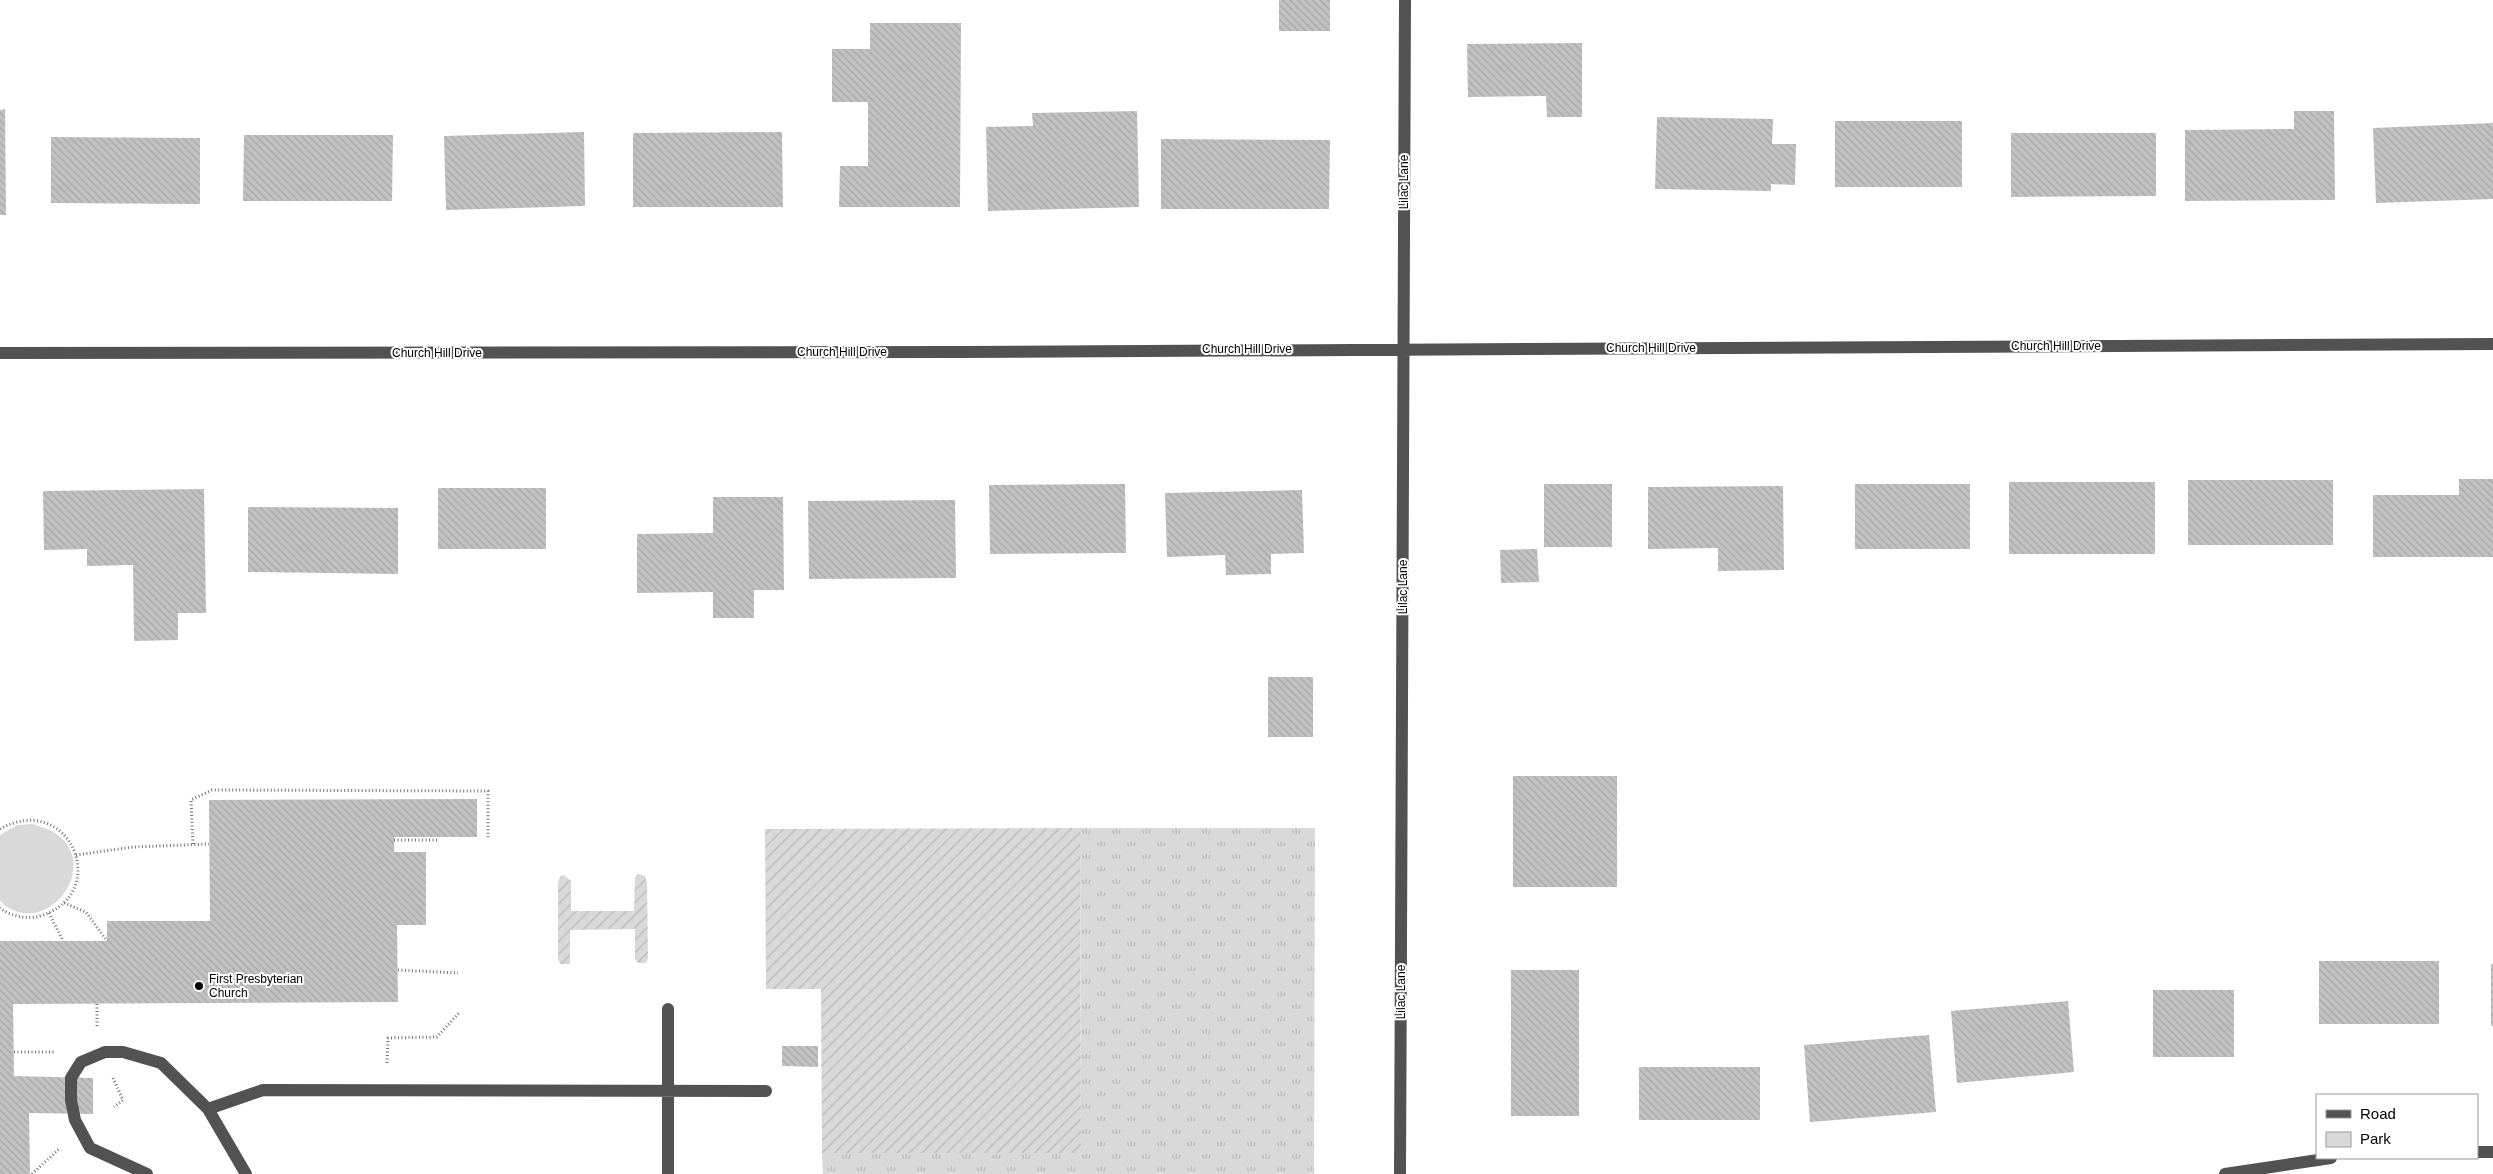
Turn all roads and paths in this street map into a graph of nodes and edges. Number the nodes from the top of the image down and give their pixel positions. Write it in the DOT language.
graph roads {
  1 [pos="1405,0"];
  2 [pos="2493,344"];
  3 [pos="1404,348"];
  4 [pos="0,353"];
  5 [pos="0,828"];
  6 [pos="488,839"];
  7 [pos="394,840"];
  8 [pos="437,840"];
  9 [pos="193,844"];
  10 [pos="209,844"];
  11 [pos="76,856"];
  12 [pos="64,903"];
  13 [pos="0,908"];
  14 [pos="49,913"];
  15 [pos="63,941"];
  16 [pos="107,941"];
  17 [pos="398,970"];
  18 [pos="458,973"];
  19 [pos="97,1004"];
  20 [pos="668,1009"];
  21 [pos="459,1013"];
  22 [pos="97,1033"];
  23 [pos="14,1052"];
  24 [pos="61,1052"];
  25 [pos="387,1066"];
  26 [pos="109,1072"];
  27 [pos="666,1090"];
  28 [pos="766,1090"];
  29 [pos="114,1107"];
  30 [pos="208,1109"];
  31 [pos="61,1148"];
  32 [pos="2478,1152"];
  33 [pos="2493,1152"];
  34 [pos="2324,1159"];
  35 [pos="32,1174"];
  36 [pos="147,1174"];
  37 [pos="246,1174"];
  38 [pos="668,1174"];
  39 [pos="1400,1174"];
  40 [pos="2225,1174"];
  1 -- 3 [label="street, Lilac Lane"];
  2 -- 3 [label="street, Church Hill Drive"];
  3 -- 4 [label="street, Church Hill Drive"];
  3 -- 39 [label="street, Lilac Lane"];
  5 -- 11 [label="path"];
  6 -- 9 [label="path"];
  7 -- 8 [label="path"];
  9 -- 10 [label="path"];
  9 -- 11 [label="path"];
  11 -- 12 [label="path"];
  12 -- 14 [label="path"];
  12 -- 16 [label="path"];
  13 -- 14 [label="path"];
  14 -- 15 [label="path"];
  17 -- 18 [label="path"];
  19 -- 22 [label="path"];
  20 -- 27 [label="street"];
  21 -- 25 [label="path"];
  23 -- 24 [label="path"];
  26 -- 29 [label="path"];
  27 -- 28 [label="street"];
  27 -- 30 [label="street"];
  27 -- 38 [label="street"];
  30 -- 36 [label="street"];
  30 -- 37 [label="street"];
  31 -- 35 [label="path"];
  32 -- 33 [label="street"];
  34 -- 40 [label="street"];
}
